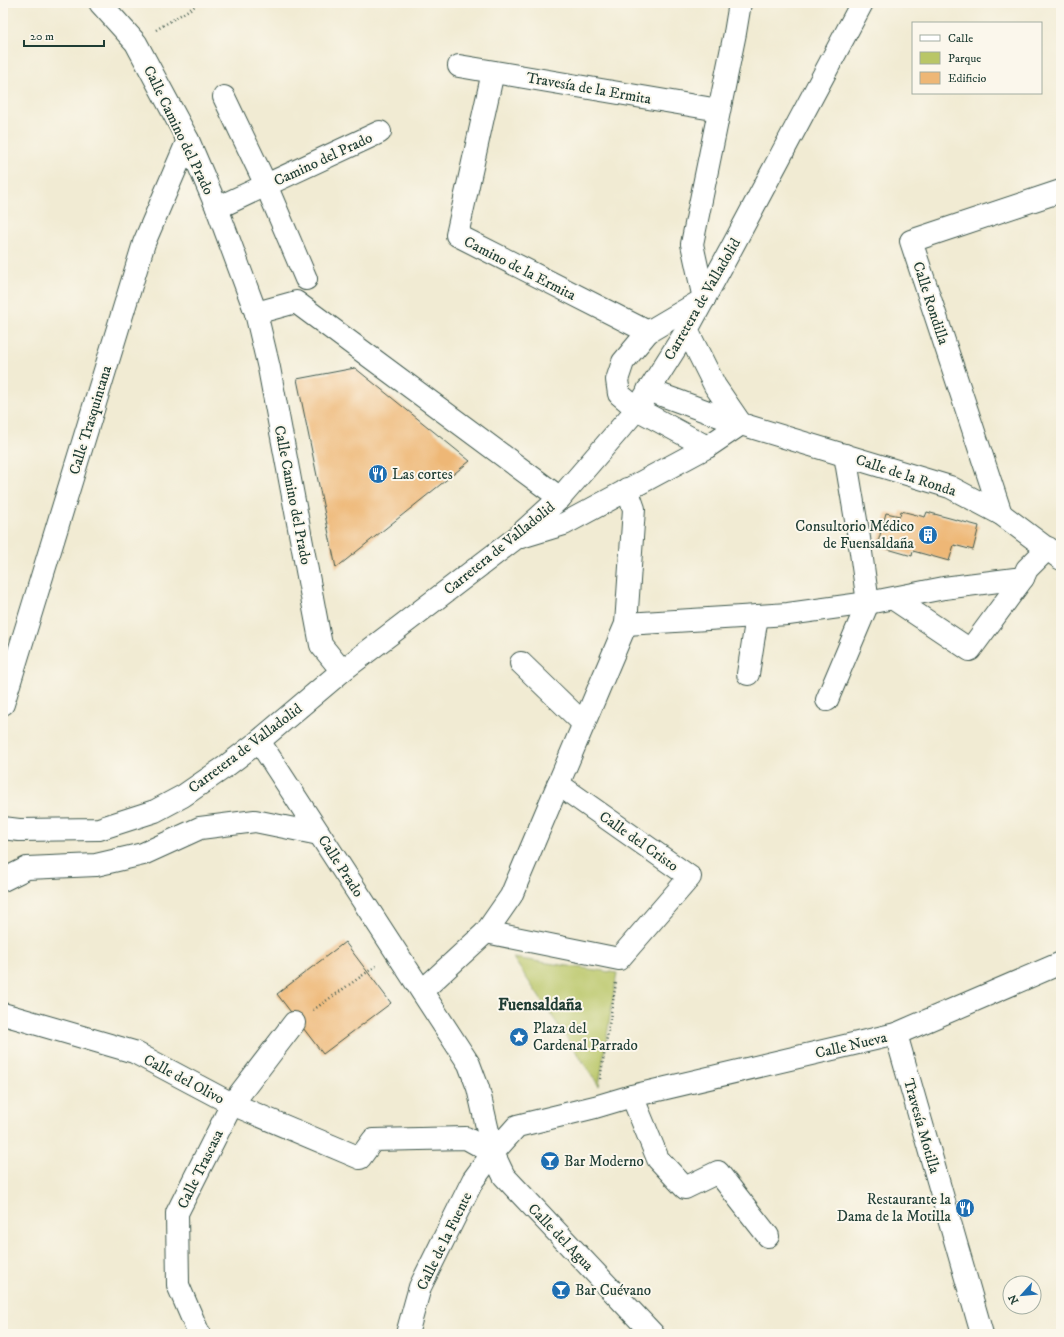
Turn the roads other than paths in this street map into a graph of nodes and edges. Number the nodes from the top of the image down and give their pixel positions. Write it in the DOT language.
graph roads {
  1 [pos="100,3"];
  2 [pos="740,3"];
  3 [pos="862,3"];
  4 [pos="460,66"];
  5 [pos="493,72"];
  6 [pos="224,96"];
  7 [pos="719,110"];
  8 [pos="380,132"];
  9 [pos="188,140"];
  10 [pos="266,185"];
  11 [pos="1061,191"];
  12 [pos="217,208"];
  13 [pos="306,279"];
  14 [pos="704,299"];
  15 [pos="256,313"];
  16 [pos="687,330"];
  17 [pos="648,332"];
  18 [pos="648,390"];
  19 [pos="637,409"];
  20 [pos="741,424"];
  21 [pos="707,447"];
  22 [pos="845,455"];
  23 [pos="628,489"];
  24 [pos="560,498"];
  25 [pos="1001,514"];
  26 [pos="516,538"];
  27 [pos="1054,553"];
  28 [pos="1023,578"];
  29 [pos="894,599"];
  30 [pos="868,604"];
  31 [pos="757,616"];
  32 [pos="626,624"];
  33 [pos="521,663"];
  34 [pos="342,671"];
  35 [pos="748,674"];
  36 [pos="827,700"];
  37 [pos="3,704"];
  38 [pos="584,724"];
  39 [pos="259,741"];
  40 [pos="558,784"];
  41 [pos="3,828"];
  42 [pos="319,834"];
  43 [pos="5,877"];
  44 [pos="486,932"];
  45 [pos="1061,963"];
  46 [pos="422,991"];
  47 [pos="3,1014"];
  48 [pos="294,1023"];
  49 [pos="896,1034"];
  50 [pos="632,1096"];
  51 [pos="232,1104"];
  52 [pos="493,1153"];
  53 [pos="768,1236"];
  54 [pos="199,1334"];
  55 [pos="407,1334"];
  56 [pos="653,1334"];
  57 [pos="982,1334"];
  1 -- 9 [label="street, Calle Camino del Prado"];
  2 -- 7 [label="street"];
  3 -- 14 [label="street, Carretera de Valladolid"];
  4 -- 5 [label="street, Travesía de la Ermita"];
  5 -- 7 [label="street, Travesía de la Ermita"];
  5 -- 17 [label="street, Camino de la Ermita"];
  6 -- 10 [label="street, Camino del Prado"];
  7 -- 14 [label="street"];
  8 -- 10 [label="street, Camino del Prado"];
  9 -- 12 [label="street, Calle Camino del Prado"];
  9 -- 37 [label="street, Calle Trasquintana"];
  10 -- 12 [label="street, Camino del Prado"];
  10 -- 13 [label="street, Camino del Prado"];
  11 -- 25 [label="street, Calle Rondilla"];
  12 -- 15 [label="street, Calle Camino del Prado"];
  14 -- 16 [label="street, Carretera de Valladolid"];
  14 -- 17 [label="street"];
  15 -- 24 [label="street"];
  15 -- 34 [label="street, Calle Camino del Prado"];
  16 -- 18 [label="street, Carretera de Valladolid"];
  16 -- 20 [label="street"];
  17 -- 19 [label="street"];
  18 -- 19 [label="street, Carretera de Valladolid"];
  18 -- 20 [label="street, Calle de la Ronda"];
  19 -- 21 [label="street"];
  19 -- 24 [label="street, Carretera de Valladolid"];
  20 -- 21 [label="street"];
  20 -- 22 [label="street, Calle de la Ronda"];
  21 -- 23 [label="street"];
  22 -- 25 [label="street, Calle de la Ronda"];
  22 -- 30 [label="street, Calle de la Ronda"];
  23 -- 26 [label="street"];
  23 -- 32 [label="street"];
  24 -- 26 [label="street, Carretera de Valladolid"];
  25 -- 27 [label="street, Calle de la Ronda"];
  26 -- 34 [label="street, Carretera de Valladolid"];
  27 -- 28 [label="street, Calle de la Ronda"];
  28 -- 29 [label="street"];
  28 -- 29 [label="street, Calle de la Ronda"];
  29 -- 30 [label="street"];
  30 -- 31 [label="street"];
  30 -- 36 [label="street"];
  31 -- 32 [label="street"];
  31 -- 35 [label="street"];
  32 -- 38 [label="street"];
  33 -- 38 [label="street"];
  34 -- 39 [label="street, Carretera de Valladolid"];
  38 -- 40 [label="street"];
  39 -- 41 [label="street, Carretera de Valladolid"];
  39 -- 42 [label="street, Calle Prado"];
  40 -- 44 [label="street"];
  40 -- 44 [label="street, Calle del Cristo"];
  42 -- 43 [label="street"];
  42 -- 46 [label="street, Calle Prado"];
  44 -- 46 [label="street"];
  45 -- 49 [label="street, Calle Nueva"];
  46 -- 52 [label="street"];
  47 -- 51 [label="street, Calle del Olivo"];
  48 -- 51 [label="street, Calle Trascasa"];
  49 -- 50 [label="street, Calle Nueva"];
  49 -- 57 [label="street, Travesía Motilla"];
  50 -- 52 [label="street, Calle Nueva"];
  50 -- 53 [label="street"];
  51 -- 52 [label="street, Calle del Olivo"];
  51 -- 54 [label="street, Calle Trascasa"];
  52 -- 55 [label="street, Calle de la Fuente"];
  52 -- 56 [label="street, Calle del Agua"];
}
